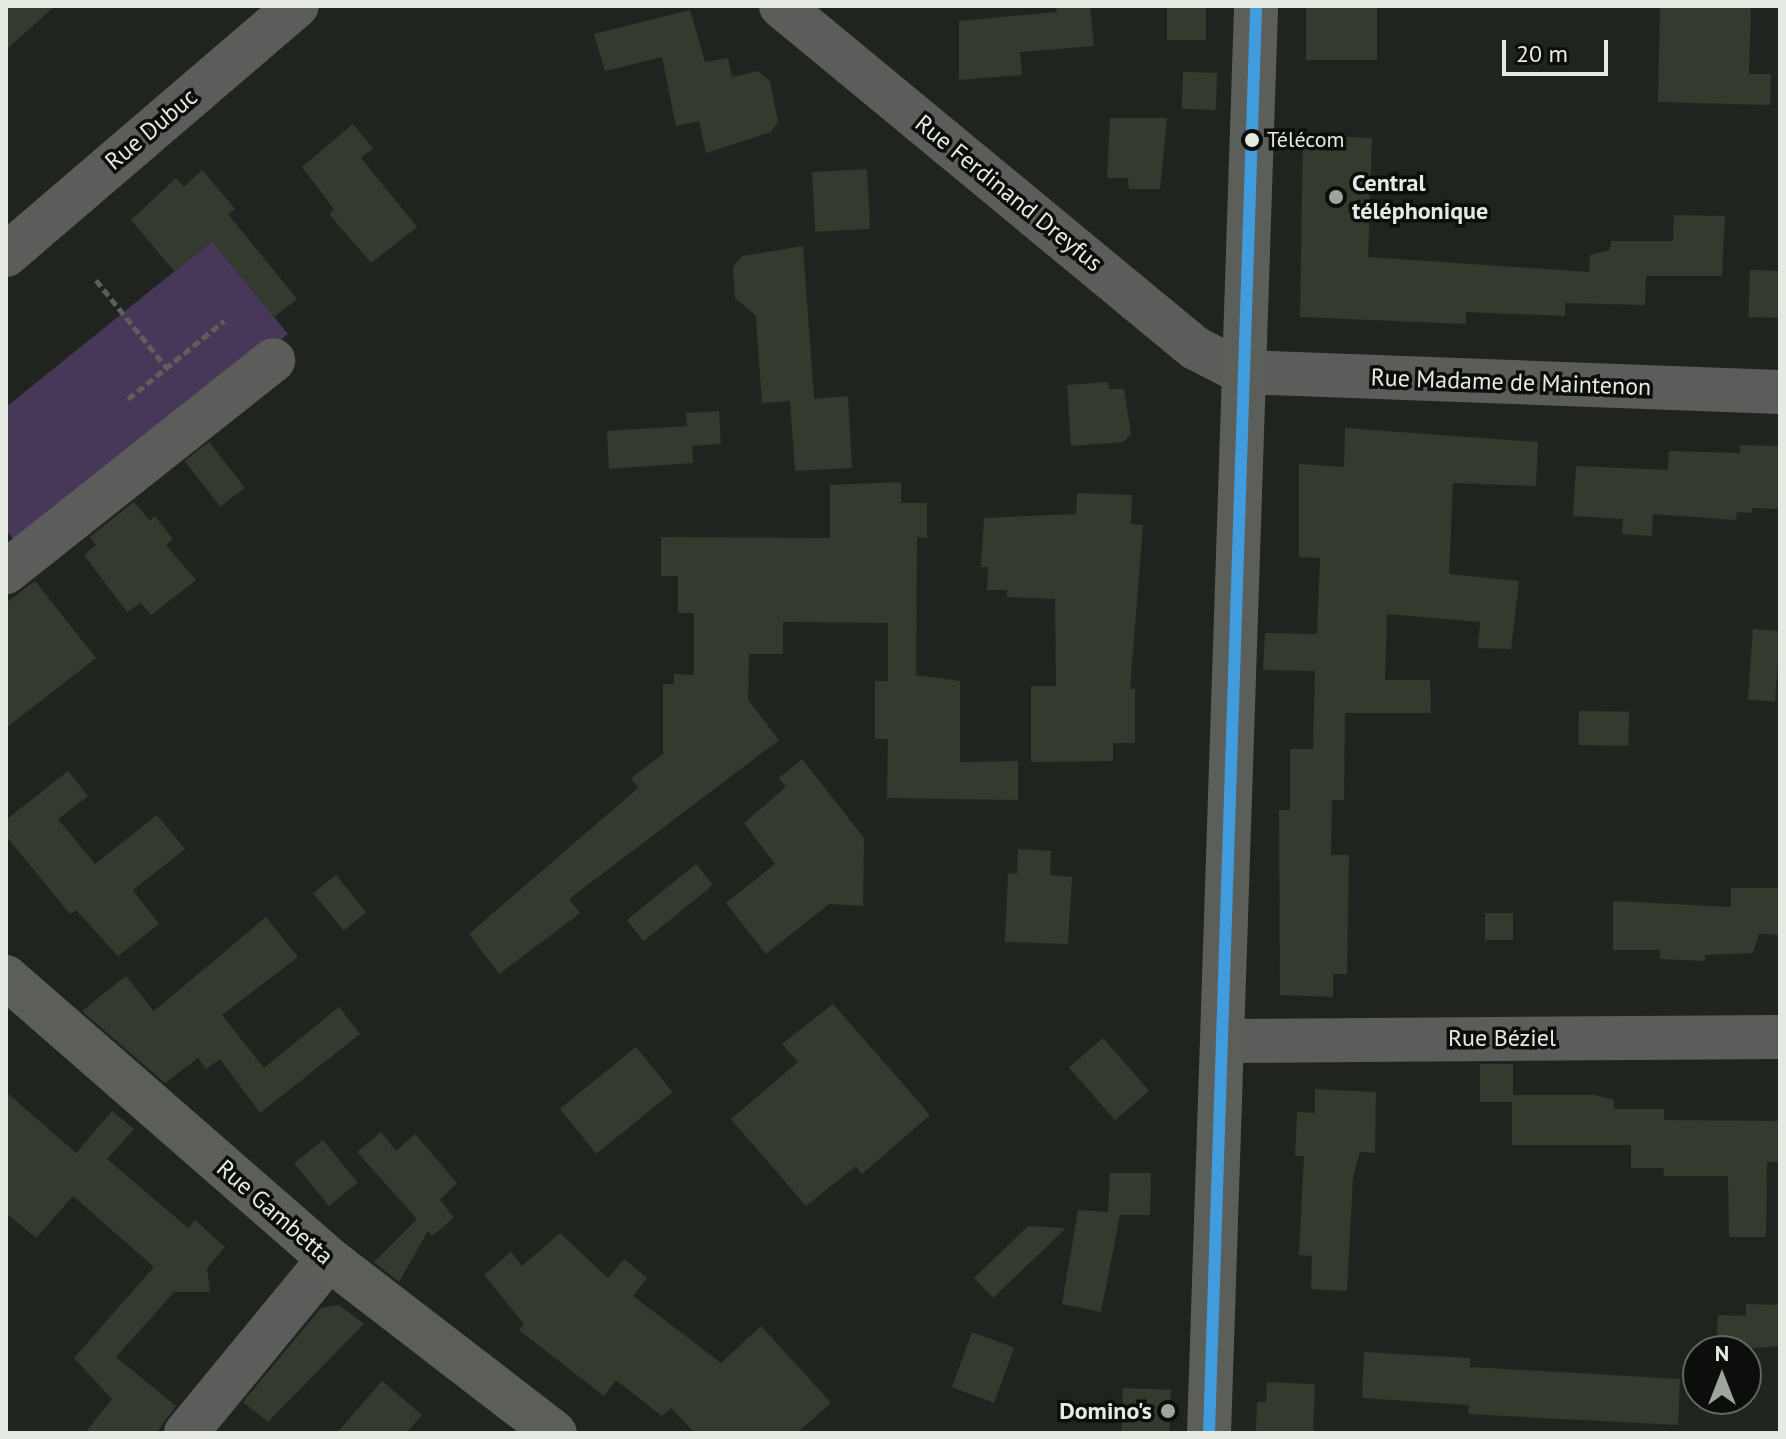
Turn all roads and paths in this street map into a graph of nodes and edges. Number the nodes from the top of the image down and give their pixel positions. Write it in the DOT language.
graph roads {
  1 [pos="297,6"];
  2 [pos="781,6"];
  3 [pos="1256,6"];
  4 [pos="6,255"];
  5 [pos="96,280"];
  6 [pos="224,321"];
  7 [pos="273,360"];
  8 [pos="166,367"];
  9 [pos="1242,372"];
  10 [pos="1780,392"];
  11 [pos="128,399"];
  12 [pos="6,572"];
  13 [pos="6,977"];
  14 [pos="1780,1037"];
  15 [pos="1223,1041"];
  16 [pos="329,1259"];
  17 [pos="186,1433"];
  18 [pos="555,1433"];
  19 [pos="1209,1433"];
  1 -- 4 [label="street, Rue Dubuc"];
  2 -- 9 [label="street, Rue Ferdinand Dreyfus"];
  3 -- 9 [label="main road"];
  5 -- 8 [label="path"];
  6 -- 8 [label="path"];
  7 -- 12 [label="street"];
  8 -- 11 [label="path"];
  9 -- 10 [label="street, Rue Madame de Maintenon"];
  9 -- 15 [label="main road"];
  13 -- 16 [label="main road, Rue Gambetta"];
  14 -- 15 [label="street, Rue Béziel"];
  15 -- 19 [label="main road"];
  16 -- 17 [label="street"];
  16 -- 18 [label="main road, Rue Gambetta"];
}
